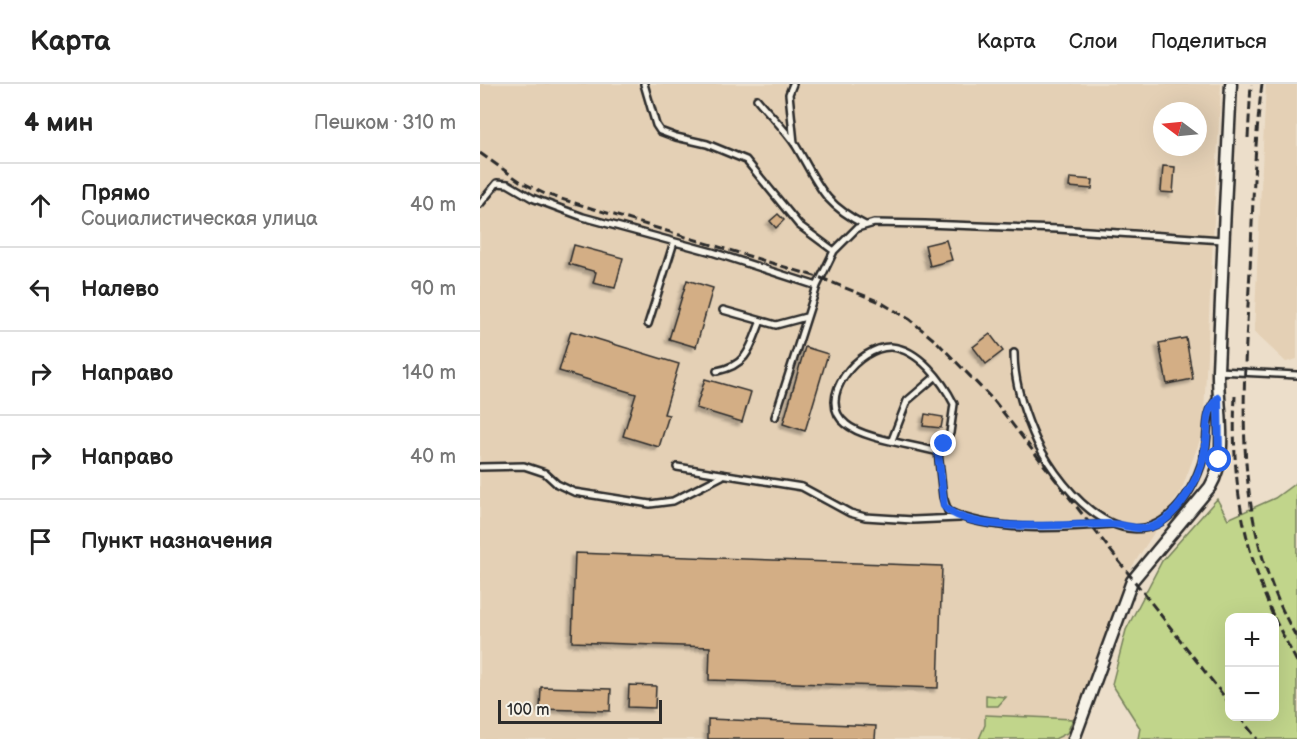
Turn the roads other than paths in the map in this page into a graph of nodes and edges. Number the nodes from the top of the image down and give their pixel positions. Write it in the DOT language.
graph roads {
  1 [pos="644,84"];
  2 [pos="793,84"];
  3 [pos="1231,84"];
  4 [pos="757,99"];
  5 [pos="795,144"];
  6 [pos="480,204"];
  7 [pos="865,225"];
  8 [pos="1225,240"];
  9 [pos="674,242"];
  10 [pos="834,251"];
  11 [pos="817,286"];
  12 [pos="723,310"];
  13 [pos="806,317"];
  14 [pos="760,323"];
  15 [pos="648,324"];
  16 [pos="1014,353"];
  17 [pos="717,371"];
  18 [pos="1218,371"];
  19 [pos="1297,375"];
  20 [pos="935,377"];
  21 [pos="1218,398"];
  22 [pos="775,417"];
  23 [pos="892,440"];
  24 [pos="938,452"];
  25 [pos="480,467"];
  26 [pos="677,467"];
  27 [pos="724,475"];
  28 [pos="964,517"];
  29 [pos="1112,524"];
  30 [pos="1072,738"];
  1 -- 10 [label="lane"];
  2 -- 5 [label="lane"];
  3 -- 8 [label="street"];
  4 -- 5 [label="lane"];
  5 -- 7 [label="lane"];
  6 -- 9 [label="lane"];
  7 -- 8 [label="lane"];
  7 -- 10 [label="lane"];
  8 -- 18 [label="street"];
  9 -- 11 [label="lane"];
  9 -- 15 [label="lane"];
  10 -- 11 [label="lane"];
  11 -- 13 [label="lane"];
  12 -- 14 [label="lane"];
  13 -- 14 [label="lane"];
  13 -- 22 [label="lane"];
  14 -- 17 [label="lane"];
  16 -- 29 [label="lane"];
  18 -- 19 [label="lane"];
  18 -- 21 [label="street"];
  20 -- 23 [label="lane"];
  20 -- 23 [label="lane"];
  20 -- 24 [label="lane"];
  21 -- 29 [label="lane"];
  21 -- 30 [label="street"];
  23 -- 24 [label="lane"];
  24 -- 28 [label="lane"];
  25 -- 27 [label="lane"];
  26 -- 27 [label="lane"];
  27 -- 28 [label="lane"];
  28 -- 29 [label="lane"];
}
